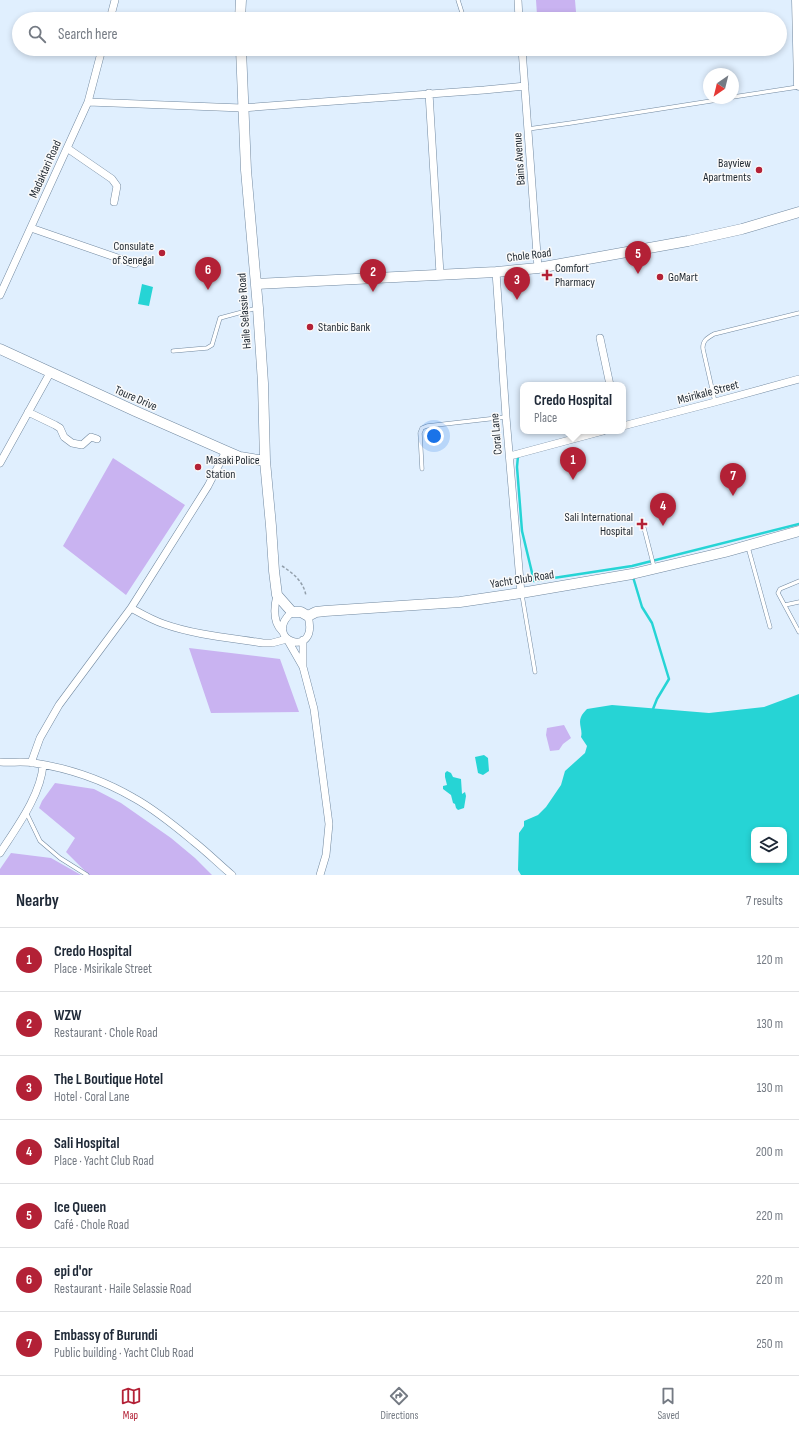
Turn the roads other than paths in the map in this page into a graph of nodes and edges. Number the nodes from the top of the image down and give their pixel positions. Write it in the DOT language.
graph roads {
  1 [pos="115,0"];
  2 [pos="241,0"];
  3 [pos="458,0"];
  4 [pos="518,0"];
  5 [pos="797,0"];
  6 [pos="112,12"];
  7 [pos="240,12"];
  8 [pos="462,12"];
  9 [pos="519,12"];
  10 [pos="100,56"];
  11 [pos="241,56"];
  12 [pos="523,56"];
  13 [pos="525,86"];
  14 [pos="799,86"];
  15 [pos="429,94"];
  16 [pos="739,97"];
  17 [pos="88,102"];
  18 [pos="703,102"];
  19 [pos="242,108"];
  20 [pos="528,129"];
  21 [pos="67,148"];
  22 [pos="114,202"];
  23 [pos="799,212"];
  24 [pos="31,228"];
  25 [pos="135,264"];
  26 [pos="538,268"];
  27 [pos="496,272"];
  28 [pos="440,274"];
  29 [pos="256,284"];
  30 [pos="0,295"];
  31 [pos="258,308"];
  32 [pos="799,312"];
  33 [pos="600,338"];
  34 [pos="0,349"];
  35 [pos="173,351"];
  36 [pos="50,373"];
  37 [pos="799,379"];
  38 [pos="609,382"];
  39 [pos="716,402"];
  40 [pos="28,412"];
  41 [pos="506,417"];
  42 [pos="626,425"];
  43 [pos="592,434"];
  44 [pos="97,439"];
  45 [pos="226,451"];
  46 [pos="510,456"];
  47 [pos="265,461"];
  48 [pos="0,463"];
  49 [pos="422,469"];
  50 [pos="644,528"];
  51 [pos="799,531"];
  52 [pos="748,545"];
  53 [pos="654,568"];
  54 [pos="799,581"];
  55 [pos="521,593"];
  56 [pos="277,595"];
  57 [pos="799,602"];
  58 [pos="785,605"];
  59 [pos="131,608"];
  60 [pos="325,611"];
  61 [pos="292,612"];
  62 [pos="308,616"];
  63 [pos="798,626"];
  64 [pos="770,627"];
  65 [pos="311,630"];
  66 [pos="282,631"];
  67 [pos="799,632"];
  68 [pos="287,639"];
  69 [pos="303,640"];
  70 [pos="303,668"];
  71 [pos="535,672"];
  72 [pos="0,762"];
  73 [pos="31,762"];
  74 [pos="43,765"];
  75 [pos="25,811"];
  76 [pos="0,853"];
  77 [pos="87,875"];
  78 [pos="232,875"];
  79 [pos="320,875"];
  1 -- 6 [label="street"];
  2 -- 7 [label="street"];
  3 -- 8 [label="lane"];
  4 -- 9 [label="street"];
  5 -- 14 [label="street"];
  10 -- 17 [label="street, Madaktari Road"];
  11 -- 19 [label="street, Haile Selassie Road"];
  12 -- 13 [label="street, Bains Avenue"];
  13 -- 15 [label="street"];
  13 -- 20 [label="street, Bains Avenue"];
  14 -- 16 [label="lane"];
  15 -- 19 [label="street"];
  15 -- 28 [label="street"];
  17 -- 19 [label="street"];
  17 -- 21 [label="street, Madaktari Road"];
  18 -- 20 [label="lane"];
  19 -- 29 [label="street, Haile Selassie Road"];
  20 -- 26 [label="street, Bains Avenue"];
  21 -- 22 [label="street"];
  21 -- 24 [label="street, Madaktari Road"];
  23 -- 26 [label="street, Chole Road"];
  24 -- 25 [label="street"];
  24 -- 30 [label="street, Madaktari Road"];
  26 -- 27 [label="street, Chole Road"];
  27 -- 28 [label="street, Chole Road"];
  27 -- 41 [label="street, Coral Lane"];
  28 -- 29 [label="street, Chole Road"];
  29 -- 31 [label="street, Haile Selassie Road"];
  31 -- 35 [label="lane"];
  31 -- 47 [label="street, Haile Selassie Road"];
  32 -- 39 [label="lane"];
  33 -- 38 [label="street"];
  34 -- 36 [label="street, Toure Drive"];
  36 -- 40 [label="street"];
  36 -- 45 [label="street, Toure Drive"];
  37 -- 39 [label="street, Msirikale Street"];
  39 -- 42 [label="street, Msirikale Street"];
  40 -- 44 [label="street"];
  40 -- 48 [label="street"];
  41 -- 46 [label="street, Coral Lane"];
  41 -- 49 [label="lane"];
  43 -- 46 [label="street"];
  45 -- 47 [label="street, Toure Drive"];
  45 -- 59 [label="street"];
  46 -- 55 [label="street, Coral Lane"];
  47 -- 56 [label="street, Haile Selassie Road"];
  50 -- 53 [label="lane"];
  51 -- 52 [label="street, Yacht Club Road"];
  52 -- 53 [label="street, Yacht Club Road"];
  52 -- 64 [label="lane"];
  53 -- 55 [label="street, Yacht Club Road"];
  54 -- 58 [label="lane"];
  55 -- 60 [label="street, Yacht Club Road"];
  55 -- 71 [label="lane"];
  56 -- 61 [label="street"];
  56 -- 66 [label="street"];
  57 -- 58 [label="lane"];
  58 -- 63 [label="lane"];
  59 -- 68 [label="street"];
  59 -- 73 [label="street"];
  60 -- 62 [label="street, Yacht Club Road"];
  60 -- 65 [label="street"];
  61 -- 62 [label="street"];
  61 -- 66 [label="street"];
  62 -- 65 [label="street"];
  63 -- 67 [label="lane"];
  65 -- 69 [label="street"];
  66 -- 68 [label="street"];
  68 -- 69 [label="street"];
  68 -- 70 [label="street"];
  69 -- 70 [label="street"];
  70 -- 79 [label="street"];
  72 -- 73 [label="street"];
  73 -- 74 [label="street"];
  74 -- 75 [label="street"];
  74 -- 78 [label="street"];
  75 -- 76 [label="street"];
  75 -- 77 [label="lane"];
}
